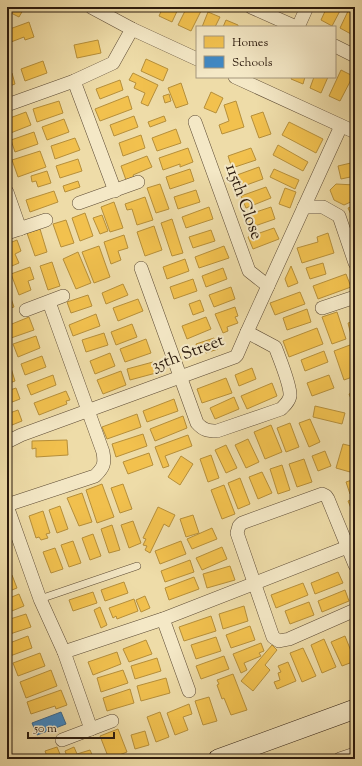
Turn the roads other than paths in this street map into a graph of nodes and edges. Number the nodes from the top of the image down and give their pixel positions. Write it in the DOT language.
graph roads {
  1 [pos="91,7"];
  2 [pos="251,7"];
  3 [pos="307,7"];
  4 [pos="295,26"];
  5 [pos="298,26"];
  6 [pos="132,29"];
  7 [pos="336,46"];
  8 [pos="355,56"];
  9 [pos="196,59"];
  10 [pos="237,78"];
  11 [pos="74,81"];
  12 [pos="7,105"];
  13 [pos="195,122"];
  14 [pos="341,126"];
  15 [pos="355,132"];
  16 [pos="138,182"];
  17 [pos="115,191"];
  18 [pos="7,192"];
  19 [pos="79,203"];
  20 [pos="304,207"];
  21 [pos="46,220"];
  22 [pos="20,229"];
  23 [pos="7,233"];
  24 [pos="355,263"];
  25 [pos="141,268"];
  26 [pos="268,286"];
  27 [pos="63,296"];
  28 [pos="355,297"];
  29 [pos="49,302"];
  30 [pos="322,308"];
  31 [pos="26,310"];
  32 [pos="247,332"];
  33 [pos="180,377"];
  34 [pos="88,410"];
  35 [pos="7,442"];
  36 [pos="7,506"];
  37 [pos="352,545"];
  38 [pos="355,565"];
  39 [pos="137,566"];
  40 [pos="258,582"];
  41 [pos="40,599"];
  42 [pos="355,610"];
  43 [pos="163,619"];
  44 [pos="64,652"];
  45 [pos="189,691"];
  46 [pos="355,709"];
  47 [pos="112,720"];
  48 [pos="91,728"];
  49 [pos="62,740"];
  50 [pos="355,754"];
  51 [pos="218,759"];
  52 [pos="340,759"];
  1 -- 6 [label="street"];
  2 -- 4 [label="street"];
  3 -- 5 [label="street"];
  6 -- 9 [label="street"];
  6 -- 11 [label="street"];
  7 -- 8 [label="street"];
  10 -- 14 [label="street"];
  11 -- 12 [label="street"];
  11 -- 17 [label="street"];
  13 -- 26 [label="street, 115th Close"];
  14 -- 15 [label="street"];
  14 -- 20 [label="street, 35th Street"];
  16 -- 17 [label="street"];
  17 -- 19 [label="street"];
  18 -- 22 [label="street"];
  20 -- 24 [label="street"];
  20 -- 26 [label="street, 35th Street"];
  21 -- 22 [label="street"];
  22 -- 23 [label="street"];
  25 -- 33 [label="street"];
  26 -- 32 [label="street, 35th Street"];
  27 -- 29 [label="street"];
  28 -- 30 [label="street"];
  29 -- 31 [label="street"];
  29 -- 34 [label="street"];
  32 -- 33 [label="street, 35th Street"];
  32 -- 33 [label="street"];
  33 -- 34 [label="street, 35th Street"];
  34 -- 35 [label="street, 35th Street"];
  34 -- 36 [label="street"];
  36 -- 41 [label="street"];
  37 -- 38 [label="street"];
  37 -- 40 [label="street"];
  37 -- 40 [label="street"];
  39 -- 41 [label="lane"];
  40 -- 42 [label="street"];
  40 -- 43 [label="street"];
  41 -- 44 [label="street"];
  43 -- 44 [label="street"];
  43 -- 45 [label="street"];
  44 -- 48 [label="street"];
  46 -- 51 [label="street"];
  47 -- 48 [label="street"];
  48 -- 49 [label="street"];
  50 -- 52 [label="street"];
}
